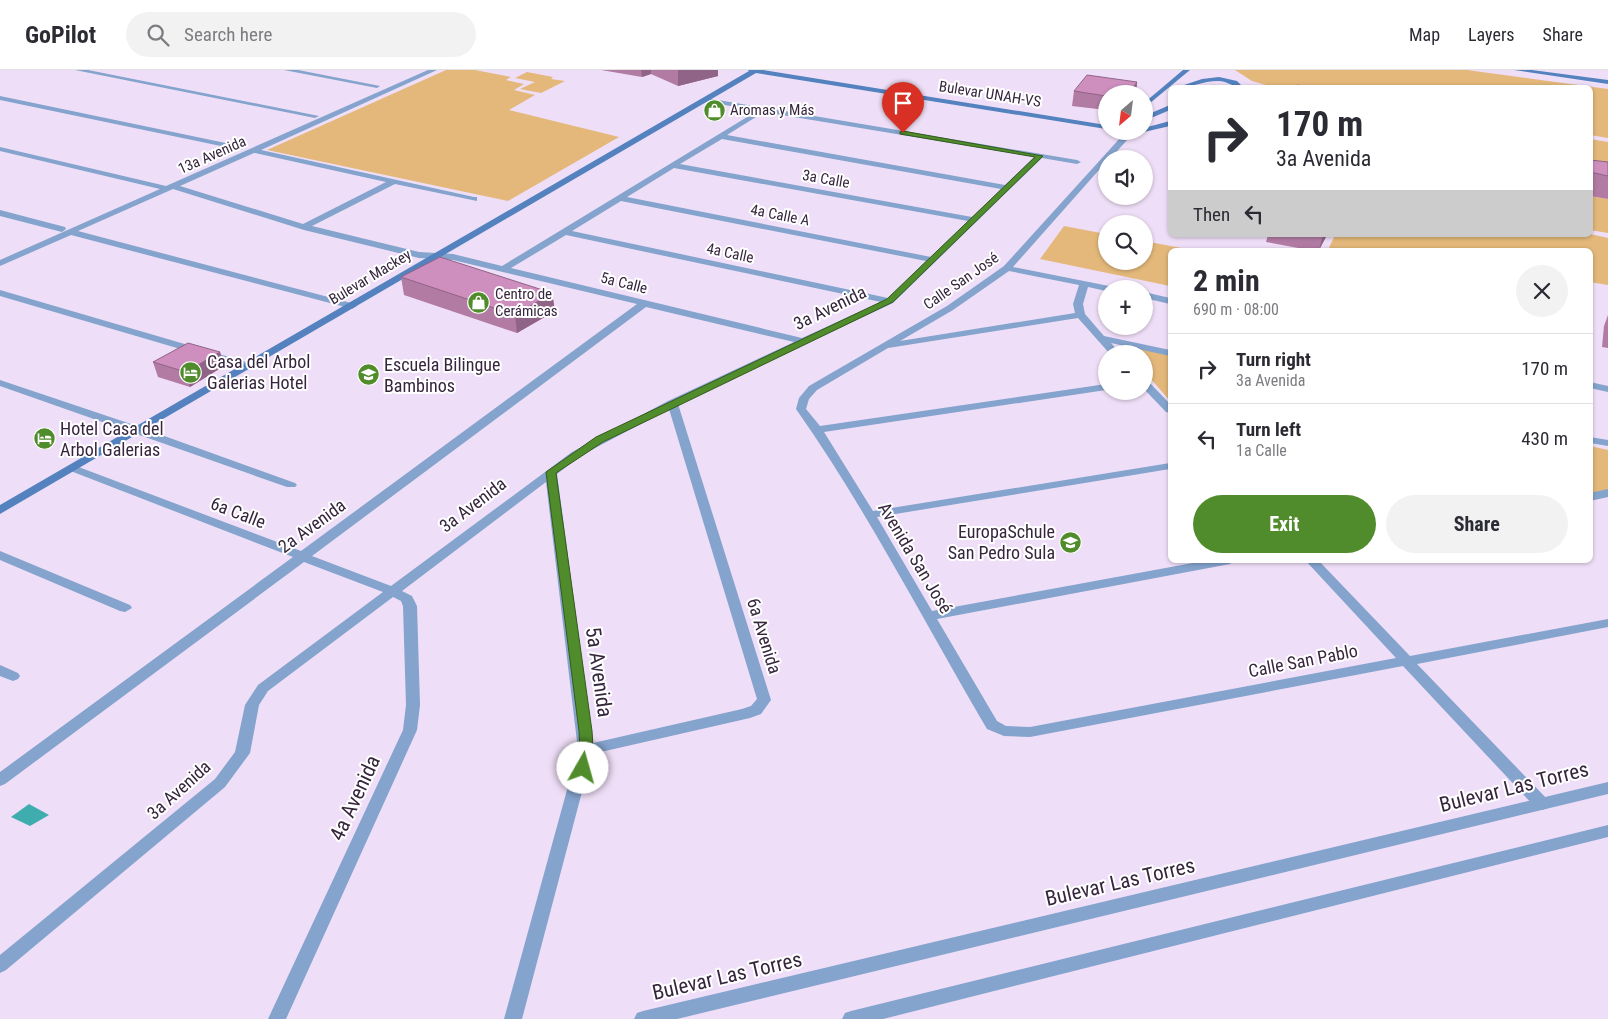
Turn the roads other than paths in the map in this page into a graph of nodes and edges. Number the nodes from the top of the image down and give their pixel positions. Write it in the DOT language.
graph roads {
  1 [pos="78,70"];
  2 [pos="287,70"];
  3 [pos="434,70"];
  4 [pos="751,70"];
  5 [pos="755,70"];
  6 [pos="793,70"];
  7 [pos="1188,70"];
  8 [pos="1226,70"];
  9 [pos="1518,70"];
  10 [pos="1538,70"];
  11 [pos="1608,80"];
  12 [pos="1199,84"];
  13 [pos="1169,85"];
  14 [pos="1238,85"];
  15 [pos="377,86"];
  16 [pos="1168,86"];
  17 [pos="1168,93"];
  18 [pos="1154,97"];
  19 [pos="0,98"];
  20 [pos="706,100"];
  21 [pos="1168,108"];
  22 [pos="759,110"];
  23 [pos="1153,115"];
  24 [pos="315,116"];
  25 [pos="1098,118"];
  26 [pos="1168,123"];
  27 [pos="1098,126"];
  28 [pos="1153,128"];
  29 [pos="720,136"];
  30 [pos="1118,140"];
  31 [pos="240,148"];
  32 [pos="0,149"];
  33 [pos="255,151"];
  34 [pos="1040,156"];
  35 [pos="1078,162"];
  36 [pos="672,165"];
  37 [pos="393,182"];
  38 [pos="162,186"];
  39 [pos="174,187"];
  40 [pos="1007,188"];
  41 [pos="620,198"];
  42 [pos="474,199"];
  43 [pos="0,213"];
  44 [pos="974,220"];
  45 [pos="304,227"];
  46 [pos="66,230"];
  47 [pos="565,232"];
  48 [pos="436,256"];
  49 [pos="934,260"];
  50 [pos="0,263"];
  51 [pos="1007,268"];
  52 [pos="504,269"];
  53 [pos="1084,283"];
  54 [pos="1098,286"];
  55 [pos="0,293"];
  56 [pos="1153,297"];
  57 [pos="890,301"];
  58 [pos="1168,301"];
  59 [pos="646,303"];
  60 [pos="352,306"];
  61 [pos="1080,315"];
  62 [pos="1102,338"];
  63 [pos="805,342"];
  64 [pos="1108,345"];
  65 [pos="882,348"];
  66 [pos="1168,353"];
  67 [pos="249,366"];
  68 [pos="0,383"];
  69 [pos="1593,386"];
  70 [pos="1098,388"];
  71 [pos="1608,389"];
  72 [pos="1153,392"];
  73 [pos="804,398"];
  74 [pos="672,403"];
  75 [pos="1168,408"];
  76 [pos="138,430"];
  77 [pos="817,430"];
  78 [pos="1593,440"];
  79 [pos="1608,443"];
  80 [pos="1168,466"];
  81 [pos="72,468"];
  82 [pos="551,472"];
  83 [pos="291,485"];
  84 [pos="1608,493"];
  85 [pos="1593,496"];
  86 [pos="2,507"];
  87 [pos="870,515"];
  88 [pos="0,555"];
  89 [pos="301,556"];
  90 [pos="1214,563"];
  91 [pos="1314,563"];
  92 [pos="392,591"];
  93 [pos="125,608"];
  94 [pos="929,616"];
  95 [pos="1608,624"];
  96 [pos="1407,661"];
  97 [pos="0,670"];
  98 [pos="13,676"];
  99 [pos="1004,731"];
  100 [pos="586,750"];
  101 [pos="0,780"];
  102 [pos="1608,788"];
  103 [pos="1542,804"];
  104 [pos="1608,831"];
  105 [pos="0,966"];
  106 [pos="278,1019"];
  107 [pos="513,1019"];
  108 [pos="643,1019"];
  109 [pos="851,1019"];
  1 -- 24 [label="street"];
  2 -- 15 [label="street"];
  3 -- 33 [label="street, 13a Avenida"];
  4 -- 5 [label="main road, Bulevar UNAH-VS"];
  5 -- 20 [label="main road, Bulevar Mackey"];
  5 -- 27 [label="main road, Bulevar UNAH-VS"];
  6 -- 25 [label="main road, Bulevar UNAH-VS"];
  7 -- 12 [label="main road"];
  7 -- 13 [label="main road"];
  8 -- 14 [label="main road"];
  9 -- 11 [label="main road"];
  10 -- 11 [label="main road"];
  12 -- 14 [label="main road"];
  16 -- 18 [label="main road"];
  17 -- 18 [label="main road"];
  19 -- 31 [label="street"];
  20 -- 22 [label="street"];
  20 -- 48 [label="main road, Bulevar Mackey"];
  21 -- 23 [label="main road"];
  22 -- 29 [label="street"];
  22 -- 34 [label="street"];
  26 -- 28 [label="main road"];
  29 -- 36 [label="street"];
  29 -- 40 [label="street"];
  30 -- 51 [label="street, Calle San José"];
  32 -- 38 [label="street"];
  33 -- 37 [label="street"];
  33 -- 39 [label="street, 13a Avenida"];
  34 -- 35 [label="street"];
  34 -- 40 [label="street, 3a Avenida"];
  36 -- 41 [label="street"];
  36 -- 44 [label="street, 3a Calle"];
  37 -- 42 [label="street"];
  37 -- 45 [label="street"];
  39 -- 45 [label="street, 5a Calle"];
  39 -- 46 [label="street, 13a Avenida"];
  40 -- 44 [label="street, 3a Avenida"];
  41 -- 47 [label="street"];
  41 -- 49 [label="street, 4a Calle A"];
  43 -- 46 [label="street"];
  44 -- 49 [label="street, 3a Avenida"];
  45 -- 48 [label="street, 5a Calle"];
  46 -- 50 [label="street, 13a Avenida"];
  46 -- 60 [label="street"];
  47 -- 52 [label="street"];
  47 -- 57 [label="street, 4a Calle"];
  48 -- 52 [label="street, 5a Calle"];
  48 -- 60 [label="main road, Bulevar Mackey"];
  49 -- 57 [label="street, 3a Avenida"];
  51 -- 53 [label="street"];
  51 -- 65 [label="street, Calle San José"];
  52 -- 59 [label="street, 5a Calle"];
  53 -- 54 [label="street"];
  53 -- 61 [label="street"];
  55 -- 67 [label="street"];
  56 -- 58 [label="street"];
  57 -- 63 [label="street, 3a Avenida"];
  59 -- 63 [label="street, 5a Calle"];
  59 -- 89 [label="street, 2a Avenida"];
  60 -- 67 [label="main road, Bulevar Mackey"];
  61 -- 62 [label="street"];
  61 -- 65 [label="street"];
  62 -- 64 [label="street"];
  62 -- 66 [label="street"];
  63 -- 74 [label="street, 3a Avenida"];
  65 -- 73 [label="street, Calle San José"];
  67 -- 76 [label="main road, Bulevar Mackey"];
  68 -- 76 [label="street"];
  69 -- 71 [label="street"];
  70 -- 77 [label="street"];
  72 -- 75 [label="street"];
  73 -- 77 [label="street, Avenida San José"];
  74 -- 82 [label="street, 3a Avenida"];
  74 -- 100 [label="street, 6a Avenida"];
  76 -- 81 [label="main road, Bulevar Mackey"];
  76 -- 83 [label="street"];
  77 -- 87 [label="street, Avenida San José"];
  78 -- 79 [label="street"];
  80 -- 87 [label="street"];
  81 -- 86 [label="main road, Bulevar Mackey"];
  81 -- 89 [label="street, 6a Calle"];
  82 -- 92 [label="street, 3a Avenida"];
  82 -- 100 [label="street, 5a Avenida"];
  84 -- 85 [label="street"];
  87 -- 94 [label="street, Avenida San José"];
  88 -- 93 [label="street"];
  89 -- 92 [label="street, 6a Calle"];
  89 -- 101 [label="street, 2a Avenida"];
  90 -- 94 [label="street"];
  91 -- 96 [label="street"];
  92 -- 105 [label="street, 3a Avenida"];
  92 -- 106 [label="street, 4a Avenida"];
  94 -- 99 [label="street, Avenida San José"];
  95 -- 96 [label="street, Calle San Pablo"];
  96 -- 99 [label="street, Calle San Pablo"];
  96 -- 103 [label="street"];
  97 -- 98 [label="street"];
  100 -- 107 [label="street, 5a Avenida"];
  102 -- 103 [label="street, Bulevar Las Torres"];
  103 -- 108 [label="street, Bulevar Las Torres"];
  104 -- 109 [label="street"];
}
